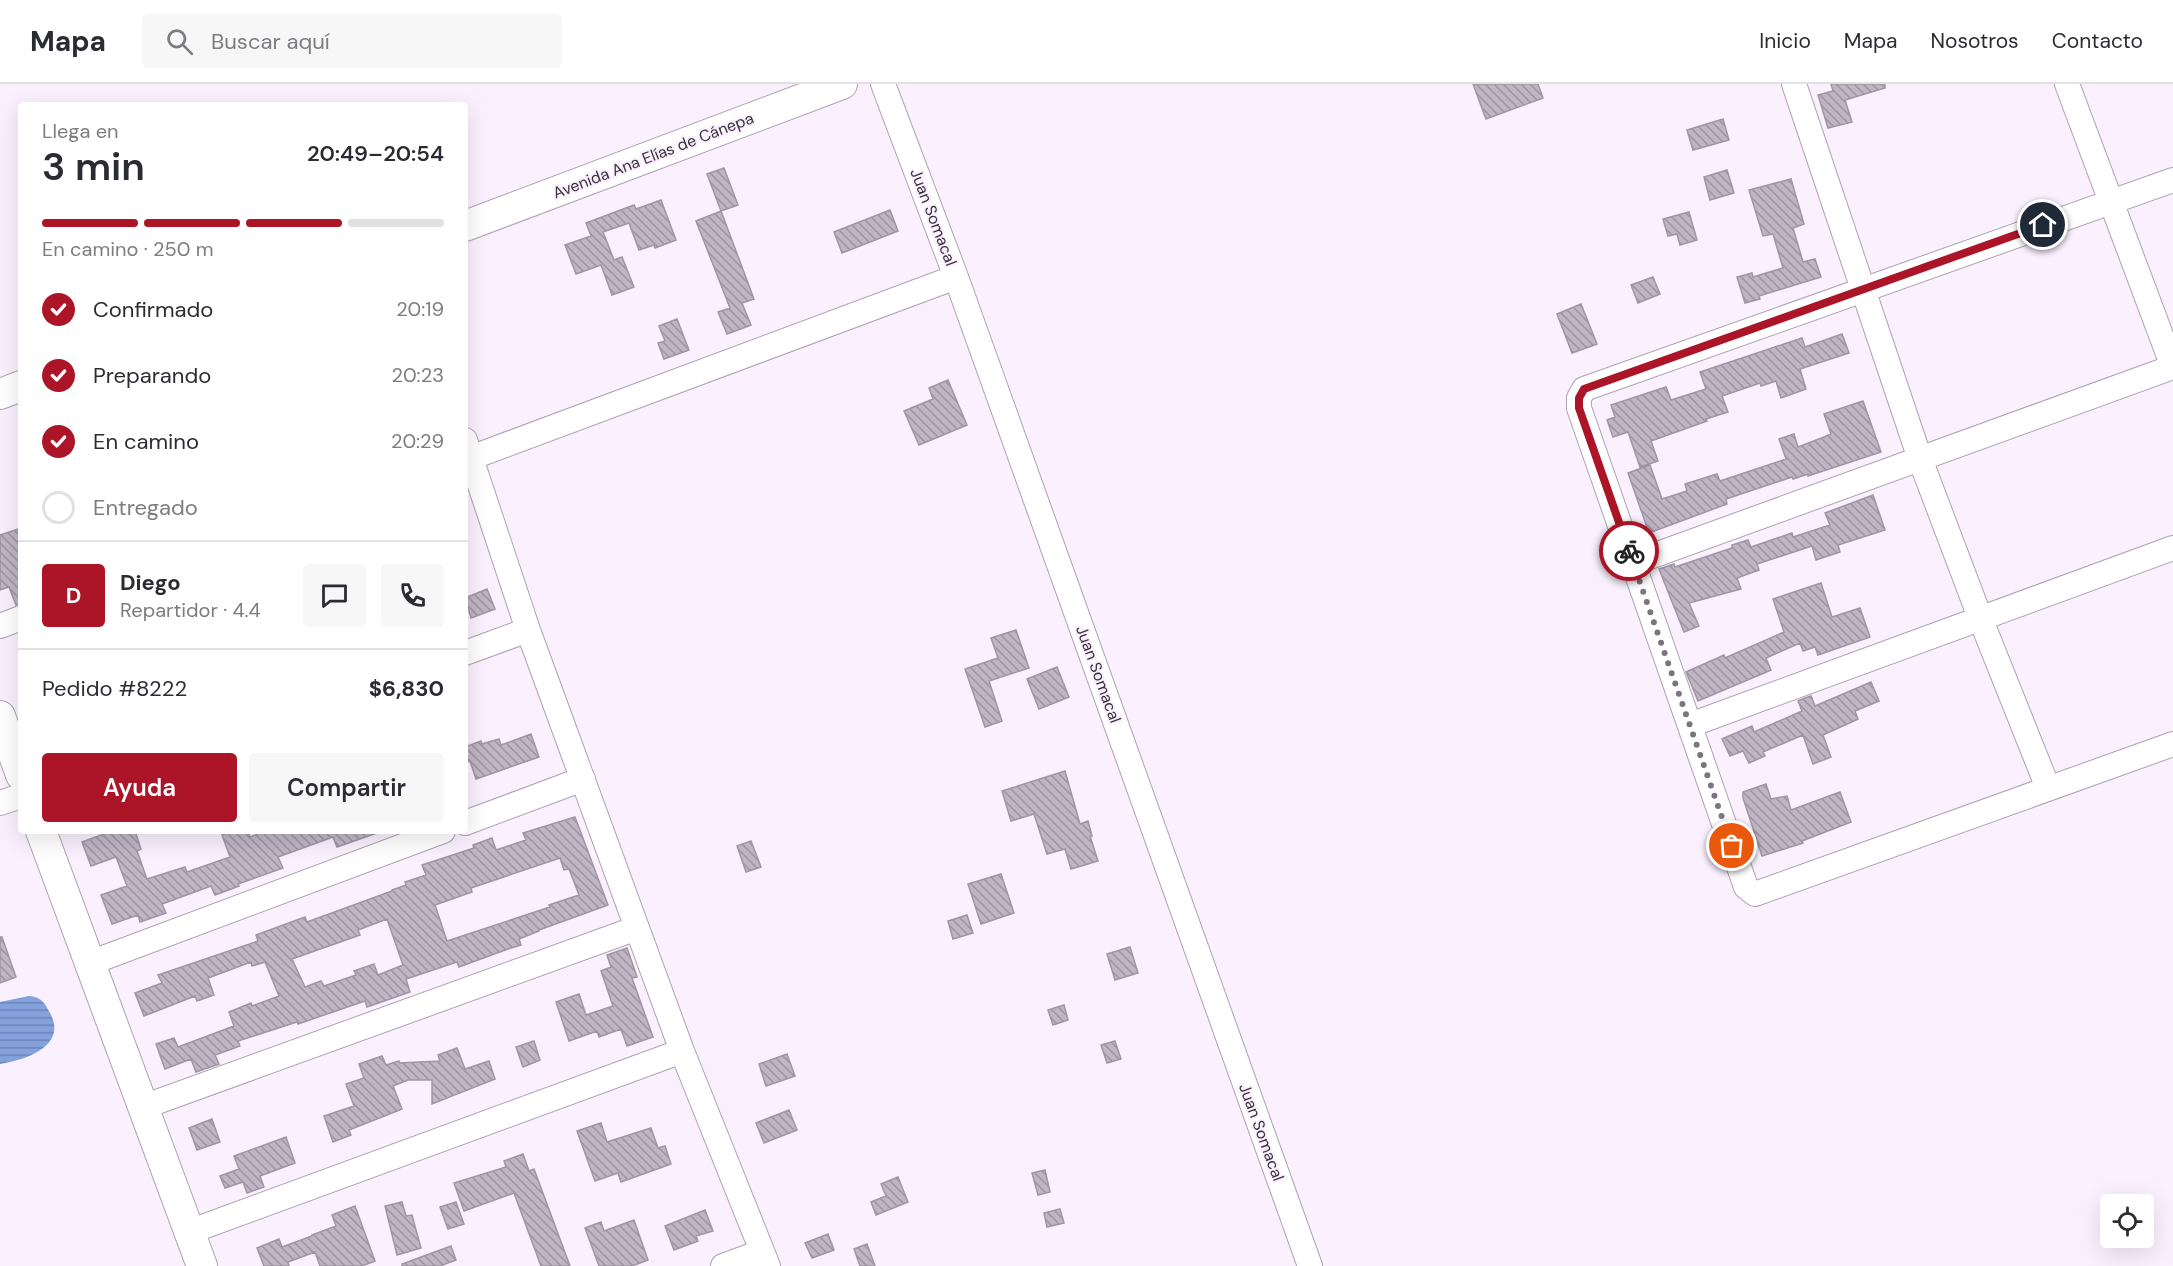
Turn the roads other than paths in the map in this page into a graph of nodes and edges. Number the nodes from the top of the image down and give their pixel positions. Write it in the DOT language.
graph roads {
  1 [pos="842,84"];
  2 [pos="883,84"];
  3 [pos="1794,84"];
  4 [pos="2067,84"];
  5 [pos="2173,180"];
  6 [pos="2110,201"];
  7 [pos="468,225"];
  8 [pos="956,277"];
  9 [pos="1864,289"];
  10 [pos="2173,367"];
  11 [pos="18,387"];
  12 [pos="0,394"];
  13 [pos="468,453"];
  14 [pos="468,456"];
  15 [pos="1920,459"];
  16 [pos="2173,548"];
  17 [pos="1633,563"];
  18 [pos="18,619"];
  19 [pos="1981,620"];
  20 [pos="0,626"];
  21 [pos="528,630"];
  22 [pos="468,652"];
  23 [pos="0,716"];
  24 [pos="1690,725"];
  25 [pos="2173,744"];
  26 [pos="18,767"];
  27 [pos="582,779"];
  28 [pos="2048,788"];
  29 [pos="18,797"];
  30 [pos="0,803"];
  31 [pos="468,822"];
  32 [pos="42,834"];
  33 [pos="435,834"];
  34 [pos="637,928"];
  35 [pos="90,963"];
  36 [pos="682,1051"];
  37 [pos="143,1107"];
  38 [pos="189,1232"];
  39 [pos="765,1259"];
  40 [pos="202,1266"];
  41 [pos="723,1266"];
  42 [pos="1310,1266"];
  1 -- 7 [label="main road, Avenida Ana Elías de Cánepa"];
  2 -- 8 [label="street, Juan Somacal"];
  3 -- 9 [label="street"];
  4 -- 6 [label="street"];
  5 -- 6 [label="street"];
  6 -- 9 [label="street"];
  6 -- 10 [label="street"];
  8 -- 13 [label="street"];
  8 -- 42 [label="street, Juan Somacal"];
  9 -- 15 [label="street"];
  9 -- 17 [label="street"];
  10 -- 15 [label="street"];
  11 -- 12 [label="main road"];
  14 -- 21 [label="street"];
  15 -- 17 [label="street"];
  15 -- 19 [label="street"];
  16 -- 19 [label="street"];
  17 -- 24 [label="street"];
  18 -- 20 [label="street"];
  19 -- 24 [label="street"];
  19 -- 28 [label="street"];
  21 -- 22 [label="street"];
  21 -- 27 [label="street"];
  23 -- 26 [label="main road"];
  24 -- 28 [label="street"];
  25 -- 28 [label="street"];
  27 -- 31 [label="street"];
  27 -- 34 [label="street"];
  29 -- 30 [label="street"];
  32 -- 35 [label="main road"];
  33 -- 35 [label="street"];
  34 -- 36 [label="street"];
  34 -- 37 [label="street"];
  35 -- 37 [label="main road"];
  36 -- 38 [label="street"];
  36 -- 39 [label="street"];
  37 -- 38 [label="main road"];
  38 -- 40 [label="main road"];
  39 -- 41 [label="street"];
}
